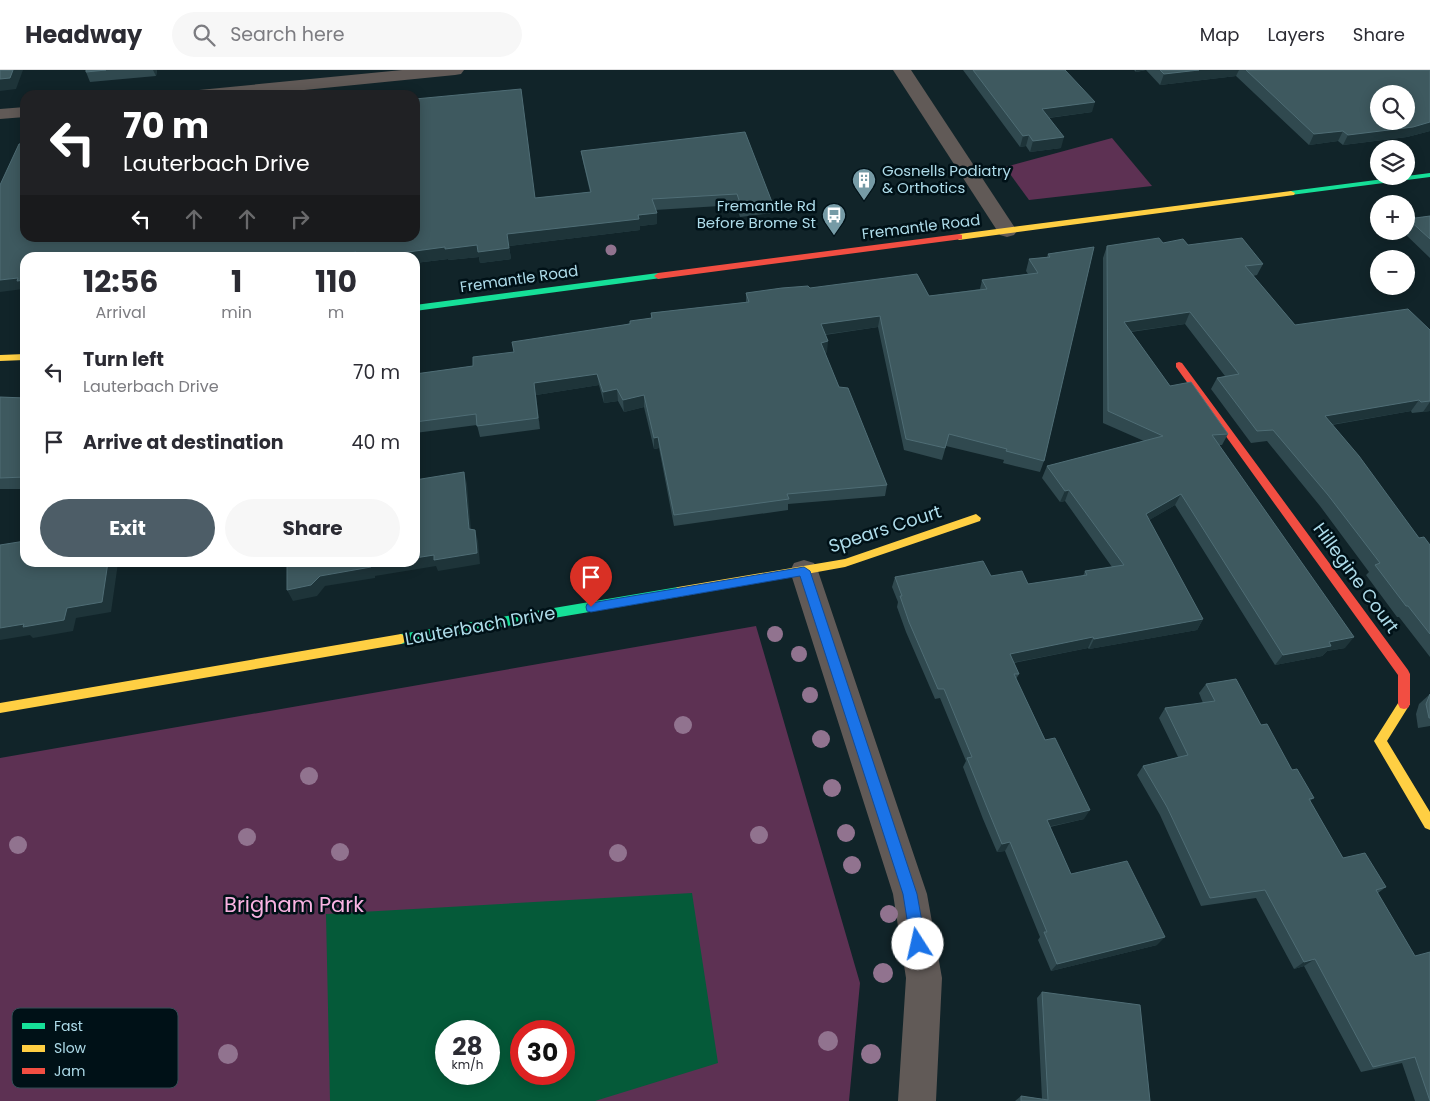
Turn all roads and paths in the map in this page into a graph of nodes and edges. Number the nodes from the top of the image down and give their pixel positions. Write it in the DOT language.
graph roads {
  1 [pos="455,70"];
  2 [pos="902,70"];
  3 [pos="250,90"];
  4 [pos="20,112"];
  5 [pos="0,114"];
  6 [pos="1430,175"];
  7 [pos="1006,231"];
  8 [pos="420,307"];
  9 [pos="20,357"];
  10 [pos="0,358"];
  11 [pos="1179,365"];
  12 [pos="976,518"];
  13 [pos="804,571"];
  14 [pos="0,708"];
  15 [pos="1430,824"];
  16 [pos="917,1101"];
  1 -- 3 [label="street"];
  2 -- 7 [label="street"];
  4 -- 5 [label="street"];
  6 -- 7 [label="street, Fremantle Road"];
  7 -- 8 [label="street, Fremantle Road"];
  9 -- 10 [label="street"];
  11 -- 15 [label="street, Hillegine Court"];
  12 -- 13 [label="street, Spears Court"];
  13 -- 14 [label="street, Lauterbach Drive"];
  13 -- 16 [label="street"];
}
